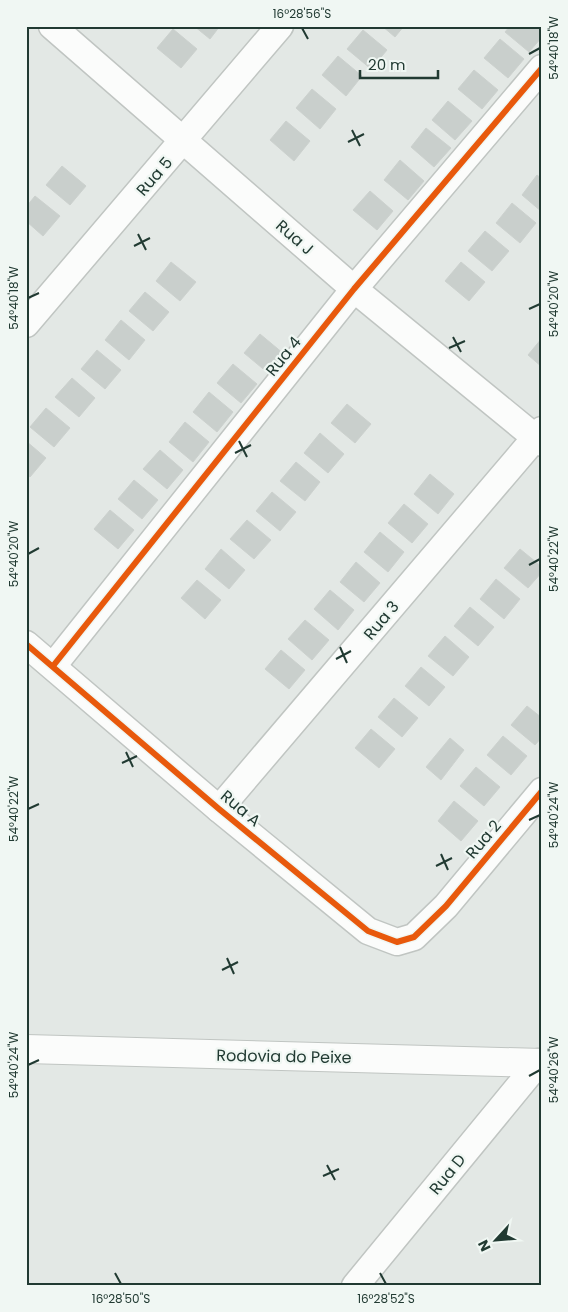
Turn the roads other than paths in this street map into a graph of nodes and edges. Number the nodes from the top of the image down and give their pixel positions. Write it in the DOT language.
graph roads {
  1 [pos="52,26"];
  2 [pos="280,26"];
  3 [pos="542,68"];
  4 [pos="183,142"];
  5 [pos="354,289"];
  6 [pos="26,324"];
  7 [pos="540,437"];
  8 [pos="26,644"];
  9 [pos="53,666"];
  10 [pos="542,791"];
  11 [pos="219,808"];
  12 [pos="446,906"];
  13 [pos="26,1049"];
  14 [pos="540,1062"];
  15 [pos="355,1286"];
  1 -- 4 [label="street, Rua J"];
  2 -- 4 [label="street, Rua 5"];
  3 -- 5 [label="street, Rua 4"];
  4 -- 5 [label="street, Rua J"];
  4 -- 6 [label="street, Rua 5"];
  5 -- 7 [label="street, Rua J"];
  5 -- 9 [label="street, Rua 4"];
  7 -- 11 [label="street, Rua 3"];
  8 -- 9 [label="street, Rua A"];
  9 -- 11 [label="street, Rua A"];
  10 -- 12 [label="street, Rua 2"];
  11 -- 12 [label="street, Rua A"];
  13 -- 14 [label="street, Rodovia do Peixe"];
  14 -- 15 [label="street, Rua D"];
}
